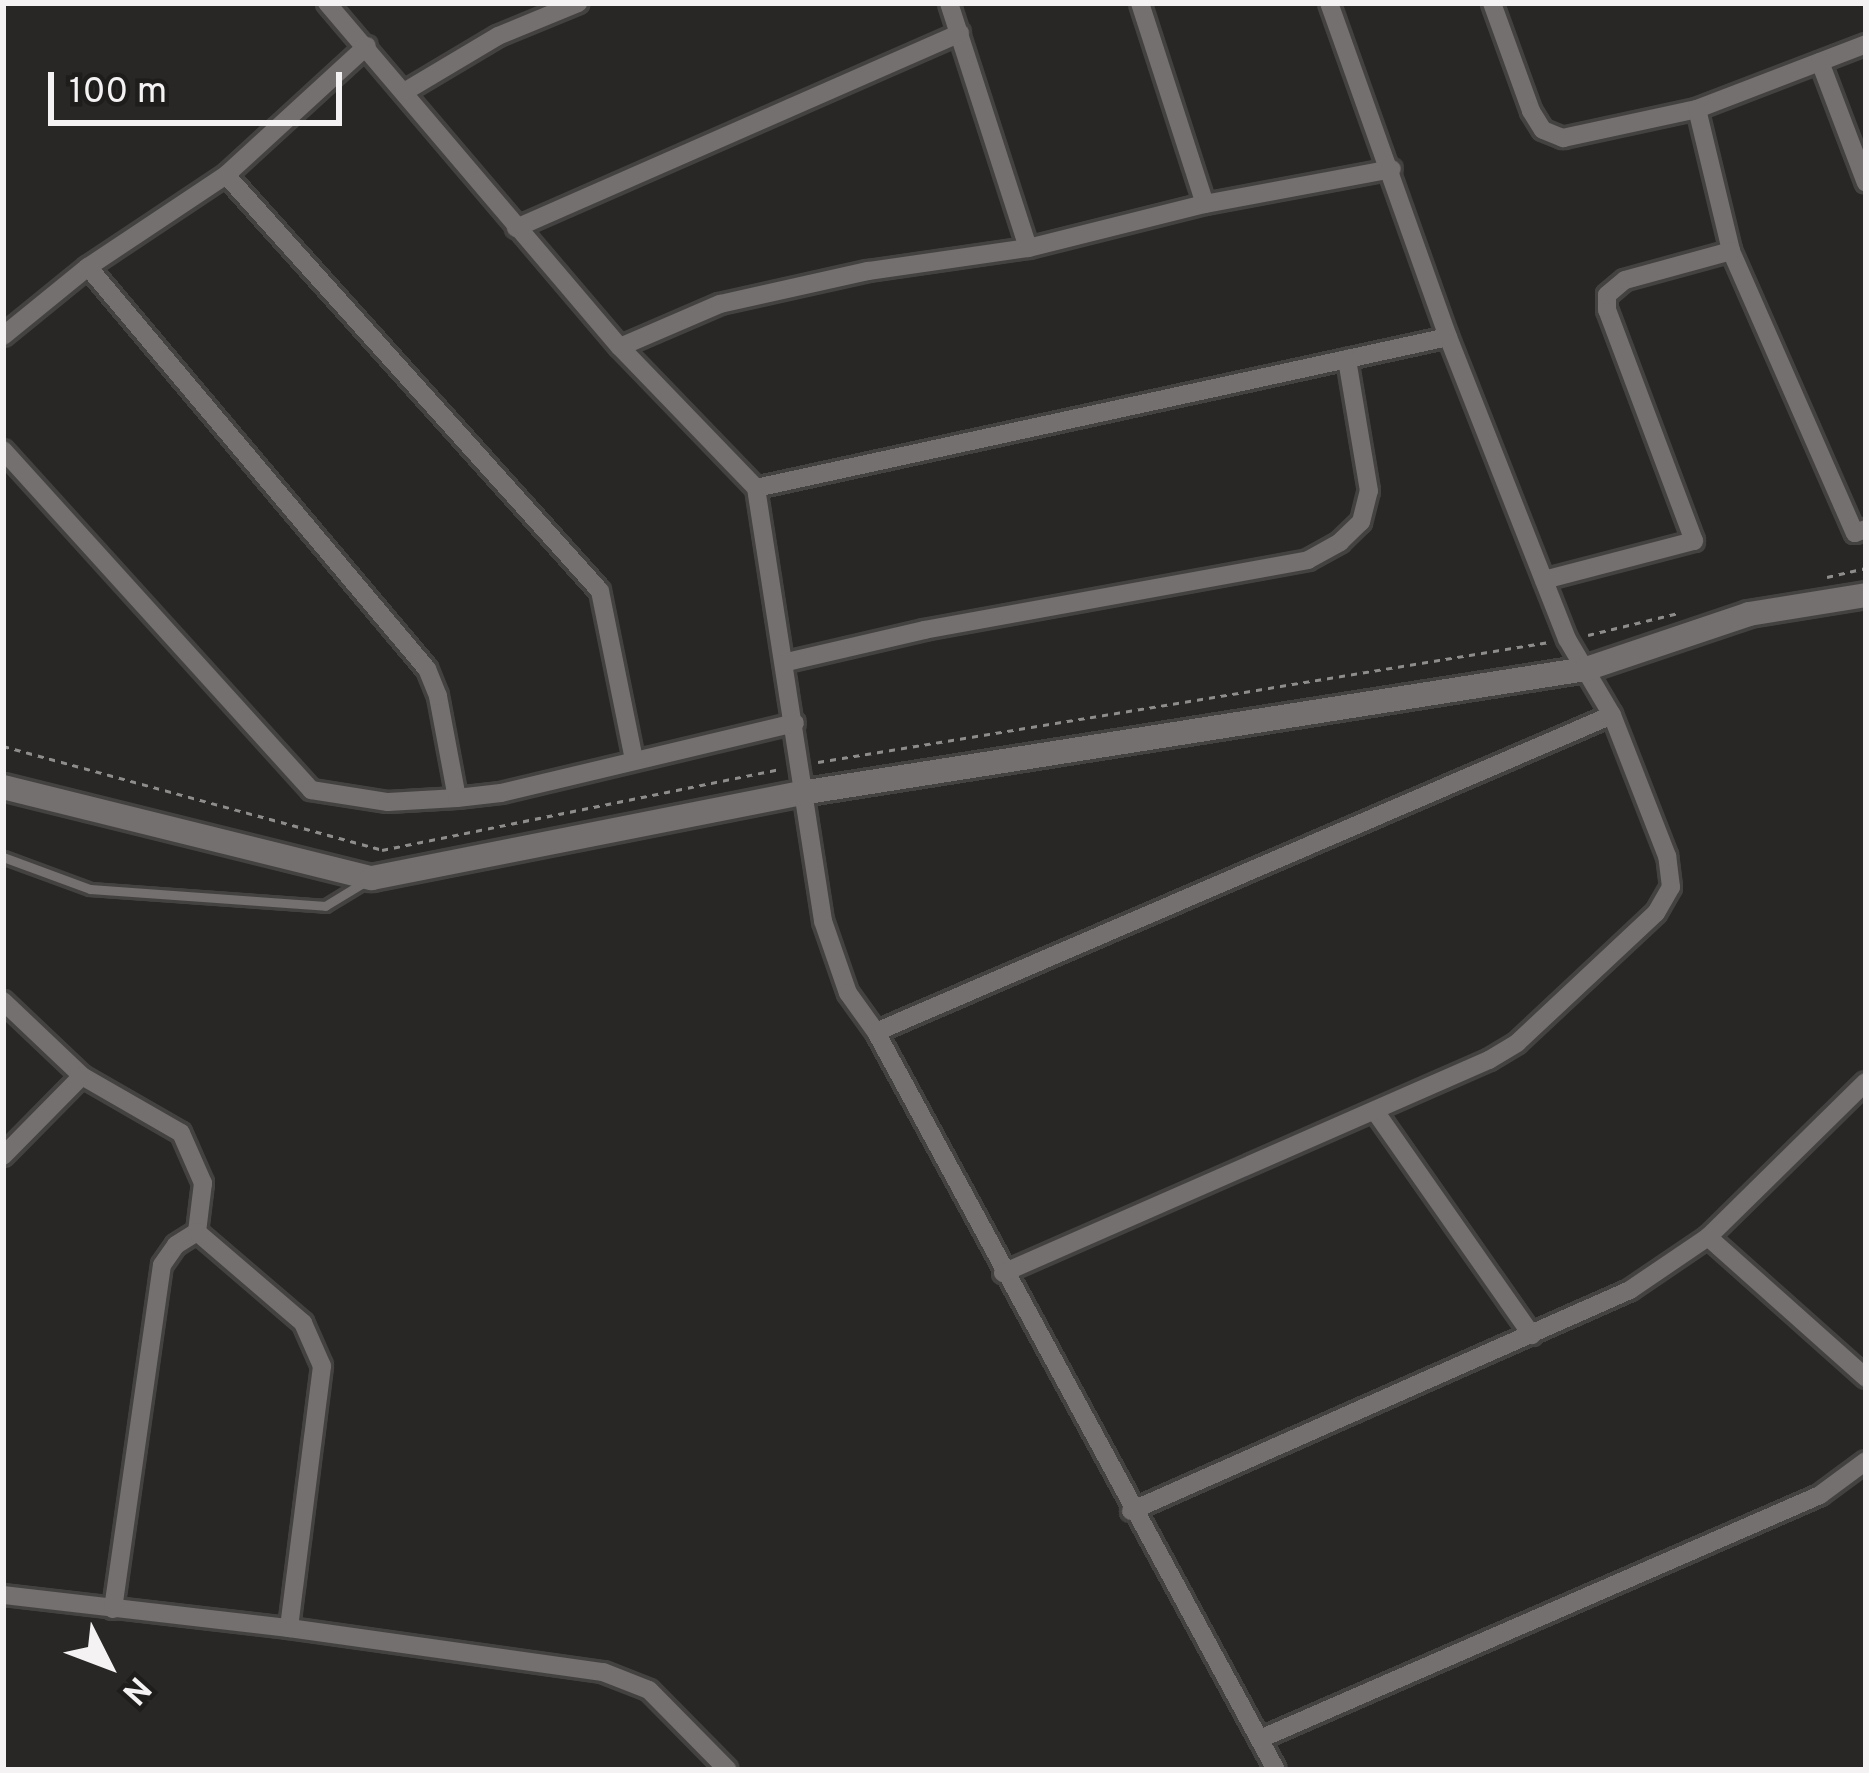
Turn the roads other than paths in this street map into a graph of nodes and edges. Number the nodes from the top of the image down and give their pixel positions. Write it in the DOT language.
graph roads {
  1 [pos="327,3"];
  2 [pos="578,3"];
  3 [pos="949,3"];
  4 [pos="1140,3"];
  5 [pos="1330,3"];
  6 [pos="1492,3"];
  7 [pos="960,33"];
  8 [pos="1866,44"];
  9 [pos="367,46"];
  10 [pos="1820,62"];
  11 [pos="404,92"];
  12 [pos="1697,109"];
  13 [pos="1391,169"];
  14 [pos="226,175"];
  15 [pos="1866,183"];
  16 [pos="1205,203"];
  17 [pos="516,228"];
  18 [pos="1028,248"];
  19 [pos="1731,251"];
  20 [pos="88,267"];
  21 [pos="3,335"];
  22 [pos="1448,337"];
  23 [pos="620,347"];
  24 [pos="1347,359"];
  25 [pos="3,450"];
  26 [pos="755,488"];
  27 [pos="1866,530"];
  28 [pos="1544,580"];
  29 [pos="1866,596"];
  30 [pos="787,662"];
  31 [pos="1586,669"];
  32 [pos="1612,715"];
  33 [pos="794,723"];
  34 [pos="634,759"];
  35 [pos="3,787"];
  36 [pos="801,793"];
  37 [pos="457,798"];
  38 [pos="3,856"];
  39 [pos="372,878"];
  40 [pos="3,1000"];
  41 [pos="876,1032"];
  42 [pos="82,1076"];
  43 [pos="1866,1082"];
  44 [pos="1377,1114"];
  45 [pos="3,1156"];
  46 [pos="197,1232"];
  47 [pos="1708,1237"];
  48 [pos="1003,1273"];
  49 [pos="1532,1335"];
  50 [pos="1866,1378"];
  51 [pos="1866,1461"];
  52 [pos="1131,1511"];
  53 [pos="3,1595"];
  54 [pos="112,1609"];
  55 [pos="289,1628"];
  56 [pos="1260,1739"];
  57 [pos="728,1770"];
  58 [pos="1276,1770"];
  1 -- 9 [label="street"];
  2 -- 11 [label="street"];
  3 -- 7 [label="street"];
  4 -- 16 [label="street"];
  5 -- 13 [label="street"];
  6 -- 12 [label="street"];
  7 -- 17 [label="street"];
  7 -- 18 [label="street"];
  8 -- 10 [label="street"];
  9 -- 11 [label="street"];
  9 -- 14 [label="street"];
  10 -- 12 [label="street"];
  10 -- 15 [label="street"];
  11 -- 17 [label="street"];
  12 -- 19 [label="street"];
  13 -- 16 [label="street"];
  13 -- 22 [label="street"];
  14 -- 20 [label="street"];
  14 -- 34 [label="street"];
  16 -- 18 [label="street"];
  17 -- 23 [label="street"];
  18 -- 23 [label="street"];
  19 -- 27 [label="street"];
  19 -- 28 [label="street"];
  20 -- 21 [label="street"];
  20 -- 37 [label="street"];
  22 -- 24 [label="street"];
  22 -- 28 [label="street"];
  23 -- 26 [label="street"];
  24 -- 26 [label="street"];
  24 -- 30 [label="street"];
  25 -- 37 [label="street"];
  26 -- 30 [label="street"];
  28 -- 31 [label="street"];
  29 -- 31 [label="street"];
  30 -- 33 [label="street"];
  31 -- 32 [label="street"];
  31 -- 36 [label="street"];
  32 -- 41 [label="street"];
  32 -- 44 [label="street"];
  33 -- 34 [label="street"];
  33 -- 36 [label="street"];
  34 -- 37 [label="street"];
  35 -- 39 [label="street"];
  36 -- 39 [label="street"];
  36 -- 41 [label="street"];
  38 -- 39 [label="lane"];
  40 -- 42 [label="street"];
  41 -- 48 [label="street"];
  42 -- 45 [label="street"];
  42 -- 46 [label="street"];
  43 -- 47 [label="street"];
  44 -- 48 [label="street"];
  44 -- 49 [label="street"];
  46 -- 54 [label="street"];
  46 -- 55 [label="street"];
  47 -- 49 [label="street"];
  47 -- 50 [label="street"];
  48 -- 52 [label="street"];
  49 -- 52 [label="street"];
  51 -- 56 [label="street"];
  52 -- 56 [label="street"];
  53 -- 54 [label="street"];
  54 -- 55 [label="street"];
  55 -- 57 [label="street"];
  56 -- 58 [label="street"];
}
